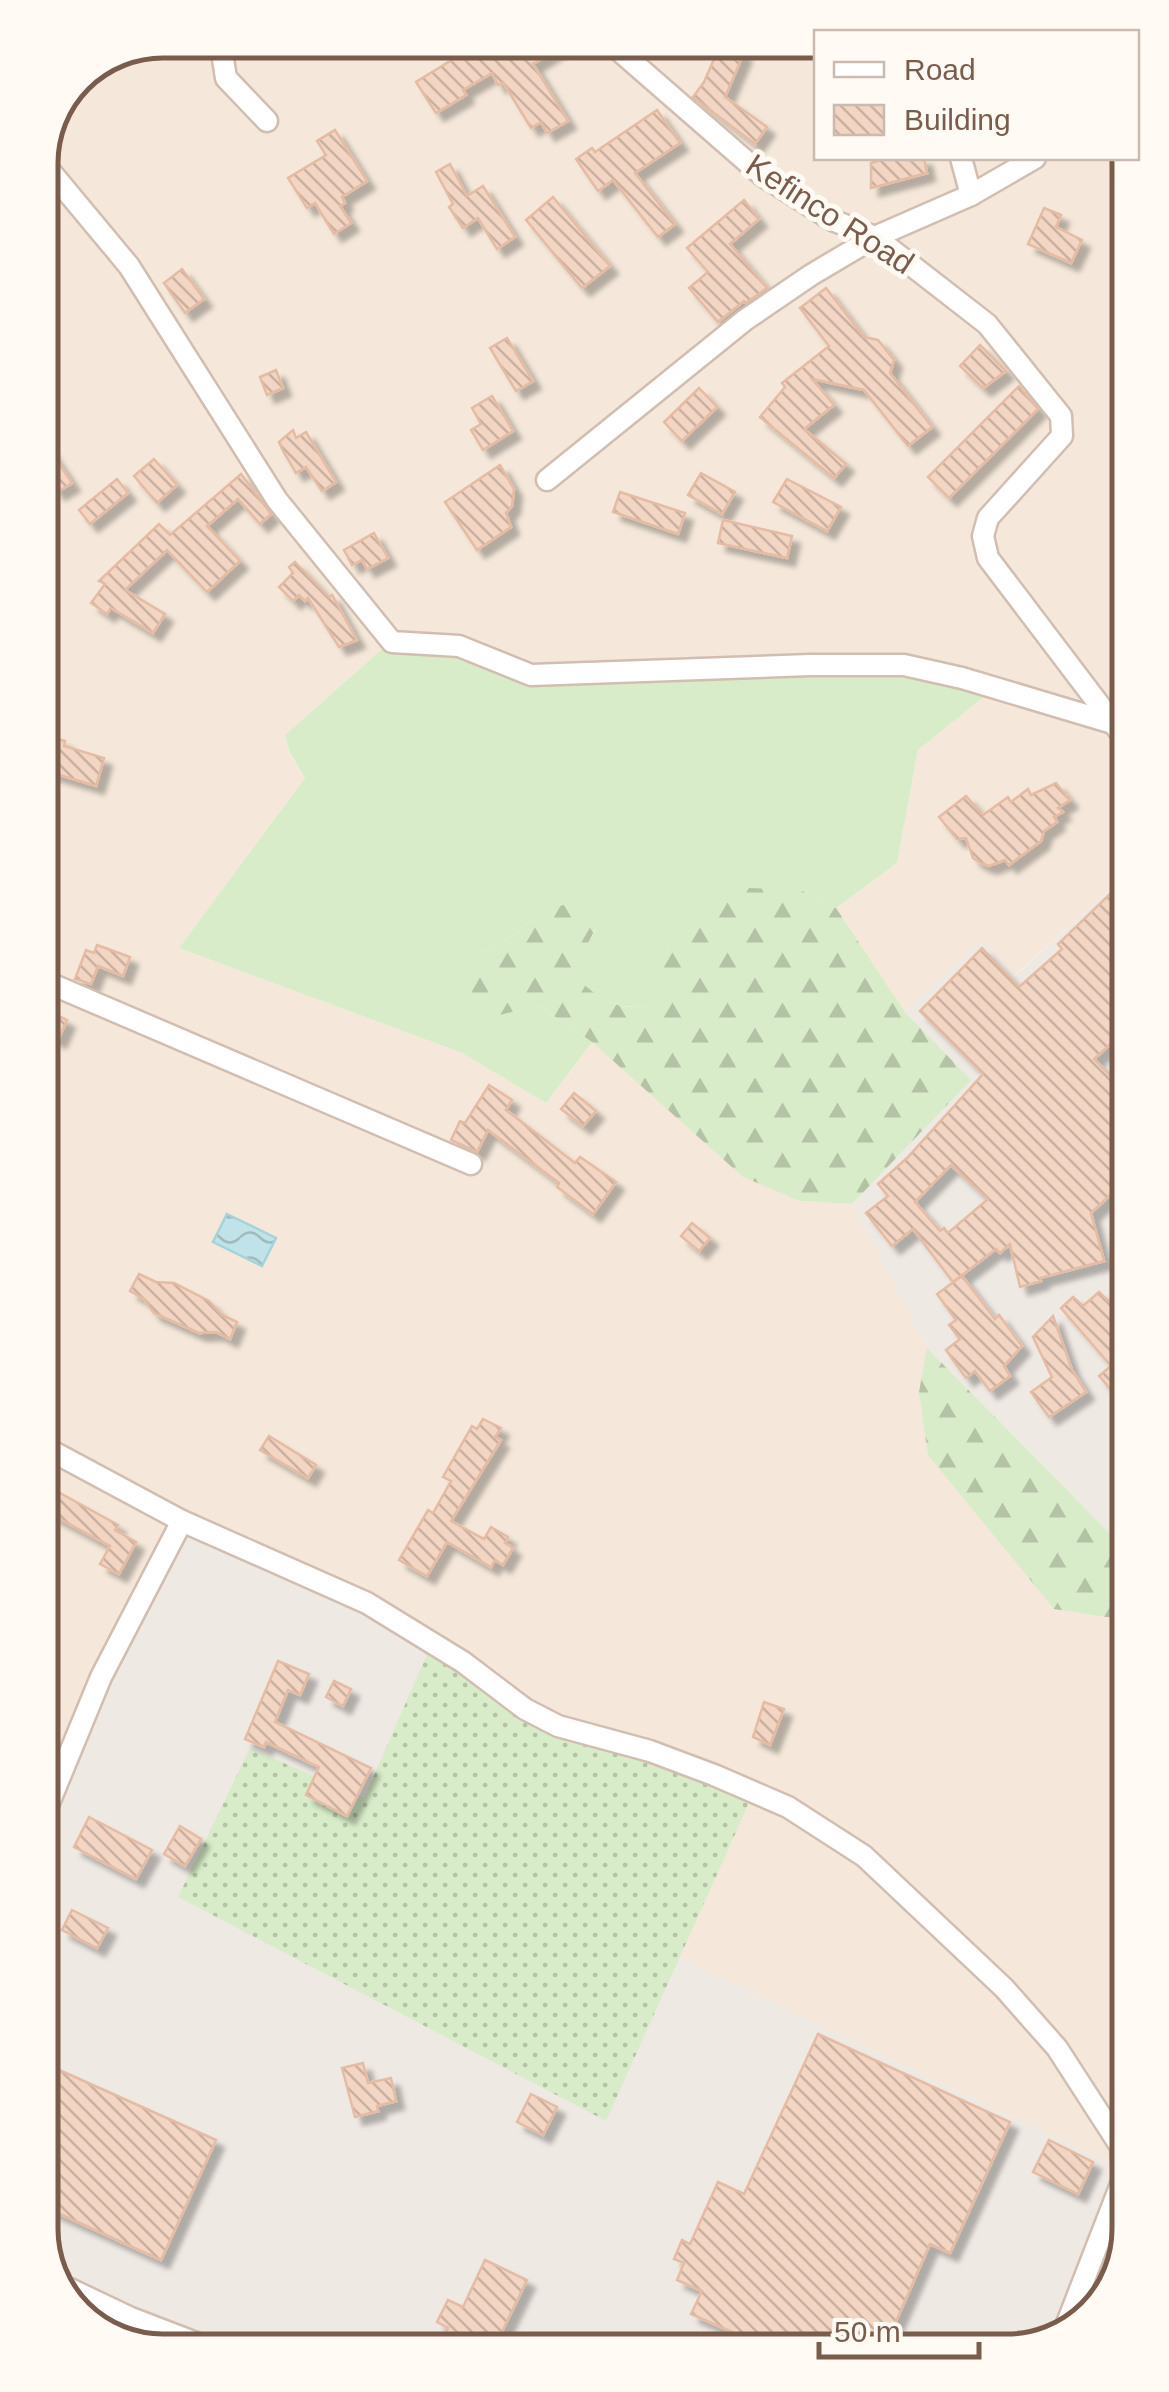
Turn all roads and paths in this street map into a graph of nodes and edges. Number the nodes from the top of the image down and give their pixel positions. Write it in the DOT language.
graph roads {
  1 [pos="223,57"];
  2 [pos="627,58"];
  3 [pos="267,122"];
  4 [pos="961,160"];
  5 [pos="1031,160"];
  6 [pos="58,181"];
  7 [pos="970,195"];
  8 [pos="875,237"];
  9 [pos="547,480"];
  10 [pos="1112,724"];
  11 [pos="1112,728"];
  12 [pos="58,988"];
  13 [pos="470,1164"];
  14 [pos="57,1454"];
  15 [pos="182,1521"];
  16 [pos="57,1783"];
  17 [pos="1112,2134"];
  18 [pos="1112,2208"];
  19 [pos="82,2297"];
  20 [pos="1072,2312"];
  21 [pos="175,2334"];
  1 -- 3 [label="street"];
  2 -- 8 [label="street, Kefinco Road"];
  4 -- 7 [label="street"];
  5 -- 7 [label="street"];
  6 -- 11 [label="street"];
  7 -- 8 [label="street"];
  8 -- 9 [label="street"];
  8 -- 10 [label="street, Kefinco Road"];
  12 -- 13 [label="street"];
  14 -- 15 [label="street"];
  15 -- 16 [label="street"];
  15 -- 17 [label="street"];
  18 -- 20 [label="street"];
  19 -- 21 [label="street"];
}
